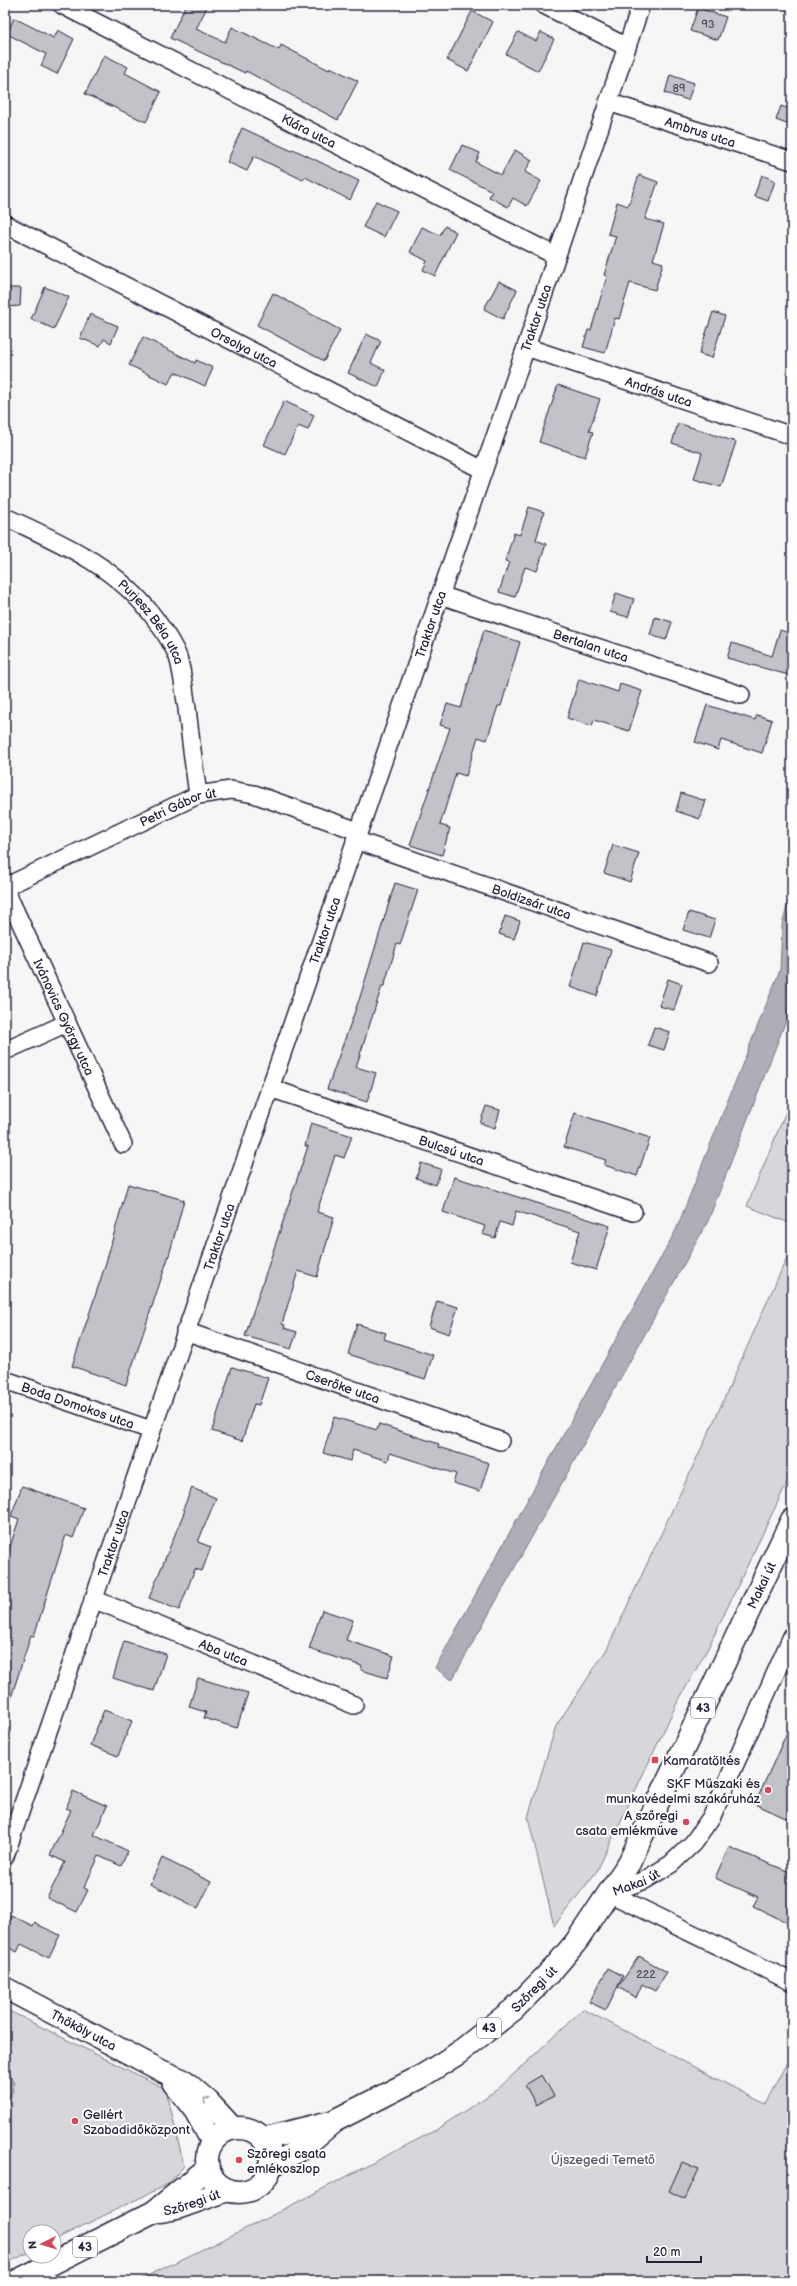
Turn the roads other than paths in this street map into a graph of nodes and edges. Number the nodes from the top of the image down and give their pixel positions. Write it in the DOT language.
graph roads {
  1 [pos="62,5"];
  2 [pos="544,5"];
  3 [pos="641,5"];
  4 [pos="627,47"];
  5 [pos="608,102"];
  6 [pos="792,161"];
  7 [pos="5,224"];
  8 [pos="556,256"];
  9 [pos="526,347"];
  10 [pos="792,436"];
  11 [pos="483,470"];
  12 [pos="5,517"];
  13 [pos="440,595"];
  14 [pos="741,695"];
  15 [pos="198,795"];
  16 [pos="357,835"];
  17 [pos="5,888"];
  18 [pos="709,963"];
  19 [pos="67,1023"];
  20 [pos="5,1051"];
  21 [pos="270,1088"];
  22 [pos="124,1144"];
  23 [pos="633,1212"];
  24 [pos="185,1331"];
  25 [pos="5,1380"];
  26 [pos="151,1430"];
  27 [pos="500,1441"];
  28 [pos="792,1520"];
  29 [pos="93,1599"];
  30 [pos="792,1636"];
  31 [pos="354,1705"];
  32 [pos="5,1856"];
  33 [pos="609,1894"];
  34 [pos="792,1982"];
  35 [pos="5,1988"];
  36 [pos="162,2071"];
  37 [pos="334,2121"];
  38 [pos="233,2128"];
  39 [pos="263,2139"];
  40 [pos="212,2142"];
  41 [pos="270,2167"];
  42 [pos="208,2168"];
  43 [pos="228,2190"];
  44 [pos="154,2212"];
  45 [pos="17,2281"];
  1 -- 8 [label="street, Klára utca"];
  2 -- 4 [label="street"];
  3 -- 4 [label="street, Traktor utca"];
  4 -- 5 [label="street, Traktor utca"];
  5 -- 6 [label="street, Ambrus utca"];
  5 -- 8 [label="street, Traktor utca"];
  7 -- 11 [label="street, Orsolya utca"];
  8 -- 9 [label="street, Traktor utca"];
  9 -- 10 [label="street, András utca"];
  9 -- 11 [label="street, Traktor utca"];
  11 -- 13 [label="street, Traktor utca"];
  12 -- 15 [label="street, Purjesz Béla utca"];
  13 -- 14 [label="street, Bertalan utca"];
  13 -- 16 [label="street, Traktor utca"];
  15 -- 16 [label="street, Petri Gábor út"];
  15 -- 17 [label="street, Petri Gábor út"];
  16 -- 18 [label="street, Boldizsár utca"];
  16 -- 21 [label="street, Traktor utca"];
  17 -- 19 [label="street, Ivánovics György utca"];
  19 -- 20 [label="street"];
  19 -- 22 [label="street, Ivánovics György utca"];
  21 -- 23 [label="street, Bulcsú utca"];
  21 -- 24 [label="street, Traktor utca"];
  24 -- 26 [label="street, Traktor utca"];
  24 -- 27 [label="street, Cserőke utca"];
  25 -- 26 [label="street, Boda Domokos utca"];
  26 -- 29 [label="street, Traktor utca"];
  28 -- 33 [label="main road, Makai út / 43"];
  29 -- 31 [label="street, Aba utca"];
  29 -- 32 [label="street, Traktor utca"];
  30 -- 33 [label="street, Makai út"];
  33 -- 34 [label="street"];
  33 -- 37 [label="main road, Szőregi út / 43"];
  35 -- 36 [label="street, Thököly utca"];
  38 -- 36 [label="street, Thököly utca, one-way"];
  36 -- 40 [label="street, Thököly utca"];
  37 -- 39 [label="main road, Szőregi út / 43"];
  37 -- 41 [label="main road, Szőregi út / 43"];
  38 -- 39 [label="main road"];
  38 -- 40 [label="main road"];
  39 -- 41 [label="main road"];
  40 -- 42 [label="main road, Szőregi út"];
  41 -- 43 [label="main road, Szőregi út / 43"];
  42 -- 43 [label="main road, Szőregi út"];
  42 -- 44 [label="main road, Szőregi út / 43"];
  43 -- 44 [label="main road, Szőregi út / 43"];
  44 -- 45 [label="main road, Szőregi út / 43"];
}
